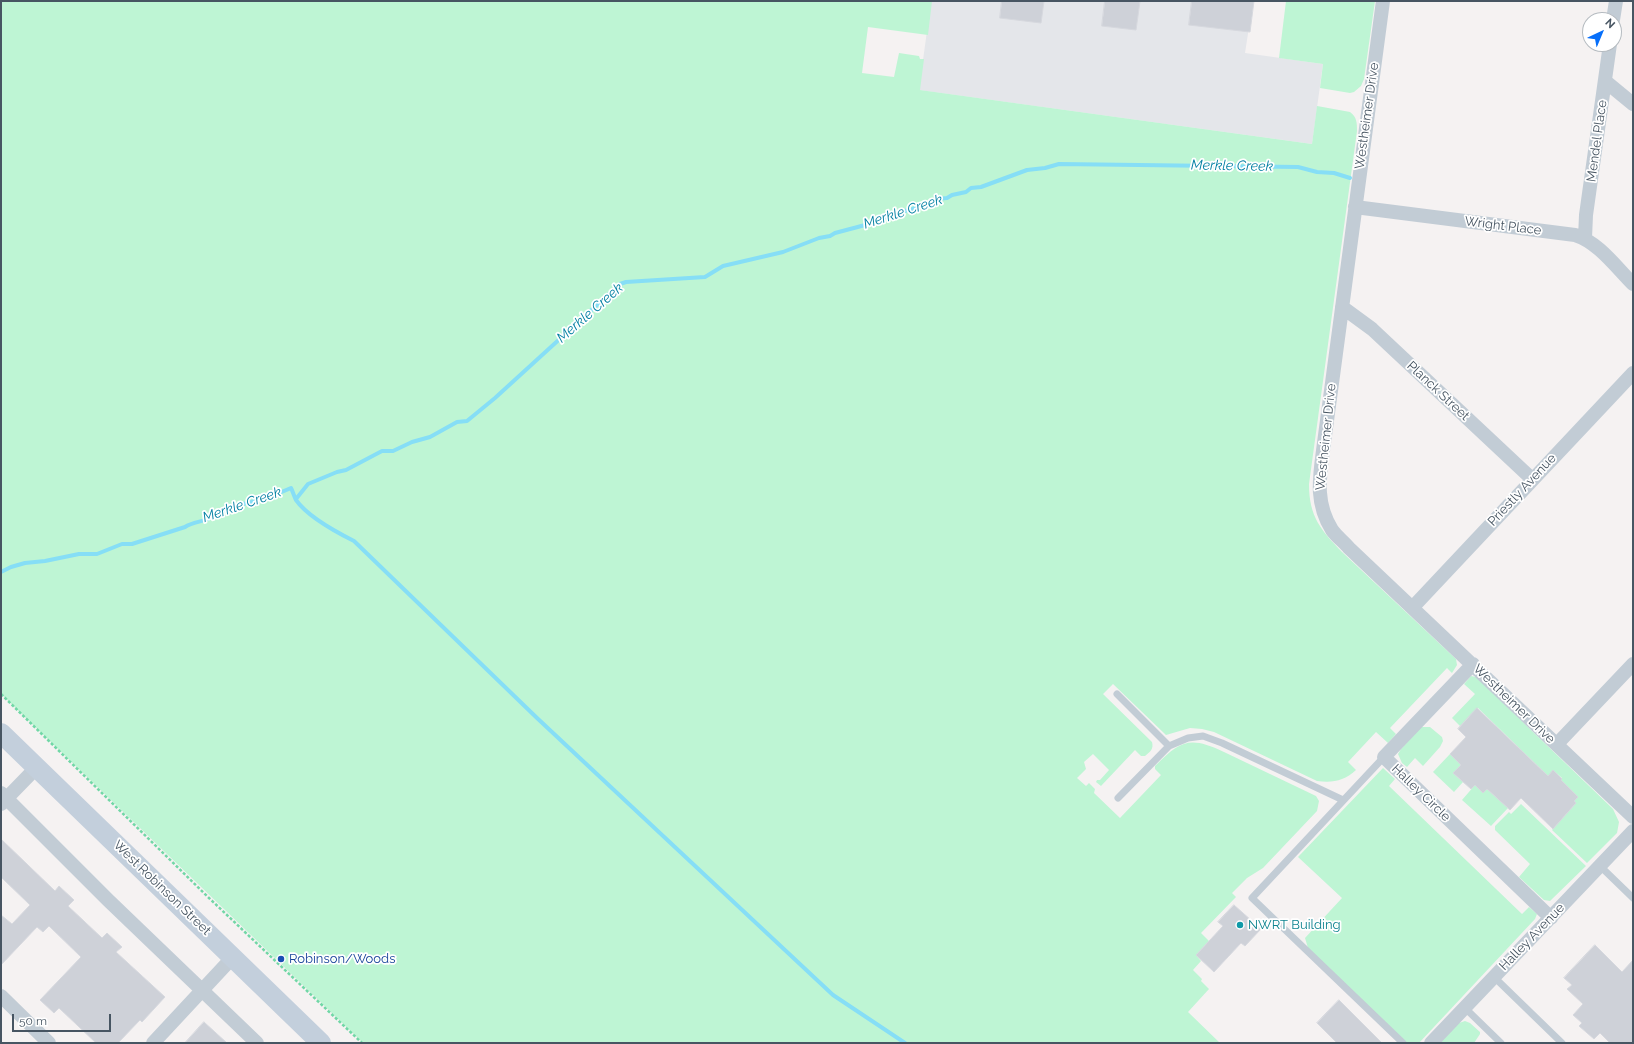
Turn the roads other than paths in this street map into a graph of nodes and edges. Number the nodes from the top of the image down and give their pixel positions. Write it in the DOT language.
graph roads {
  1 [pos="1383,1"];
  2 [pos="1616,1"];
  3 [pos="1614,12"];
  4 [pos="1609,52"];
  5 [pos="1605,81"];
  6 [pos="1633,104"];
  7 [pos="1355,206"];
  8 [pos="1585,238"];
  9 [pos="1633,284"];
  10 [pos="1342,307"];
  11 [pos="1633,373"];
  12 [pos="1532,479"];
  13 [pos="1413,607"];
  14 [pos="1472,664"];
  15 [pos="1633,664"];
  16 [pos="1118,694"];
  17 [pos="1,733"];
  18 [pos="1557,744"];
  19 [pos="1169,746"];
  20 [pos="1384,757"];
  21 [pos="37,767"];
  22 [pos="3,798"];
  23 [pos="1118,798"];
  24 [pos="1343,800"];
  25 [pos="1633,817"];
  26 [pos="1633,831"];
  27 [pos="1600,866"];
  28 [pos="1633,898"];
  29 [pos="1551,918"];
  30 [pos="233,957"];
  31 [pos="1494,977"];
  32 [pos="202,990"];
  33 [pos="1,996"];
  34 [pos="1465,1008"];
  35 [pos="49,1043"];
  36 [pos="153,1043"];
  37 [pos="257,1043"];
  38 [pos="322,1043"];
  39 [pos="1403,1043"];
  40 [pos="1431,1043"];
  41 [pos="1501,1043"];
  42 [pos="1562,1043"];
  1 -- 7 [label="street, Westheimer Drive"];
  2 -- 3 [label="street"];
  4 -- 5 [label="street, Mendel Place"];
  5 -- 6 [label="street"];
  5 -- 8 [label="street, Mendel Place"];
  7 -- 8 [label="street, Wright Place"];
  7 -- 10 [label="street, Westheimer Drive"];
  8 -- 9 [label="street"];
  10 -- 12 [label="street, Planck Street"];
  10 -- 13 [label="street, Westheimer Drive"];
  11 -- 12 [label="street, Priestly Avenue"];
  12 -- 13 [label="street, Priestly Avenue"];
  13 -- 14 [label="street, Westheimer Drive"];
  14 -- 18 [label="street, Westheimer Drive"];
  14 -- 20 [label="street, Halley Circle"];
  15 -- 18 [label="street"];
  16 -- 19 [label="lane"];
  17 -- 21 [label="main road, West Robinson Street"];
  18 -- 25 [label="street, Westheimer Drive"];
  19 -- 23 [label="lane"];
  19 -- 24 [label="lane"];
  20 -- 24 [label="lane"];
  20 -- 29 [label="street, Halley Circle"];
  21 -- 22 [label="street"];
  21 -- 30 [label="main road, West Robinson Street"];
  22 -- 32 [label="street"];
  24 -- 39 [label="lane"];
  26 -- 27 [label="street, Halley Avenue"];
  27 -- 28 [label="lane"];
  27 -- 29 [label="street, Halley Avenue"];
  29 -- 31 [label="street, Halley Avenue"];
  30 -- 32 [label="street"];
  30 -- 38 [label="main road, West Robinson Street"];
  31 -- 34 [label="street, Halley Avenue"];
  31 -- 42 [label="lane"];
  32 -- 36 [label="street"];
  32 -- 37 [label="street"];
  33 -- 35 [label="street"];
  34 -- 40 [label="street, Halley Avenue"];
  34 -- 41 [label="lane"];
}
